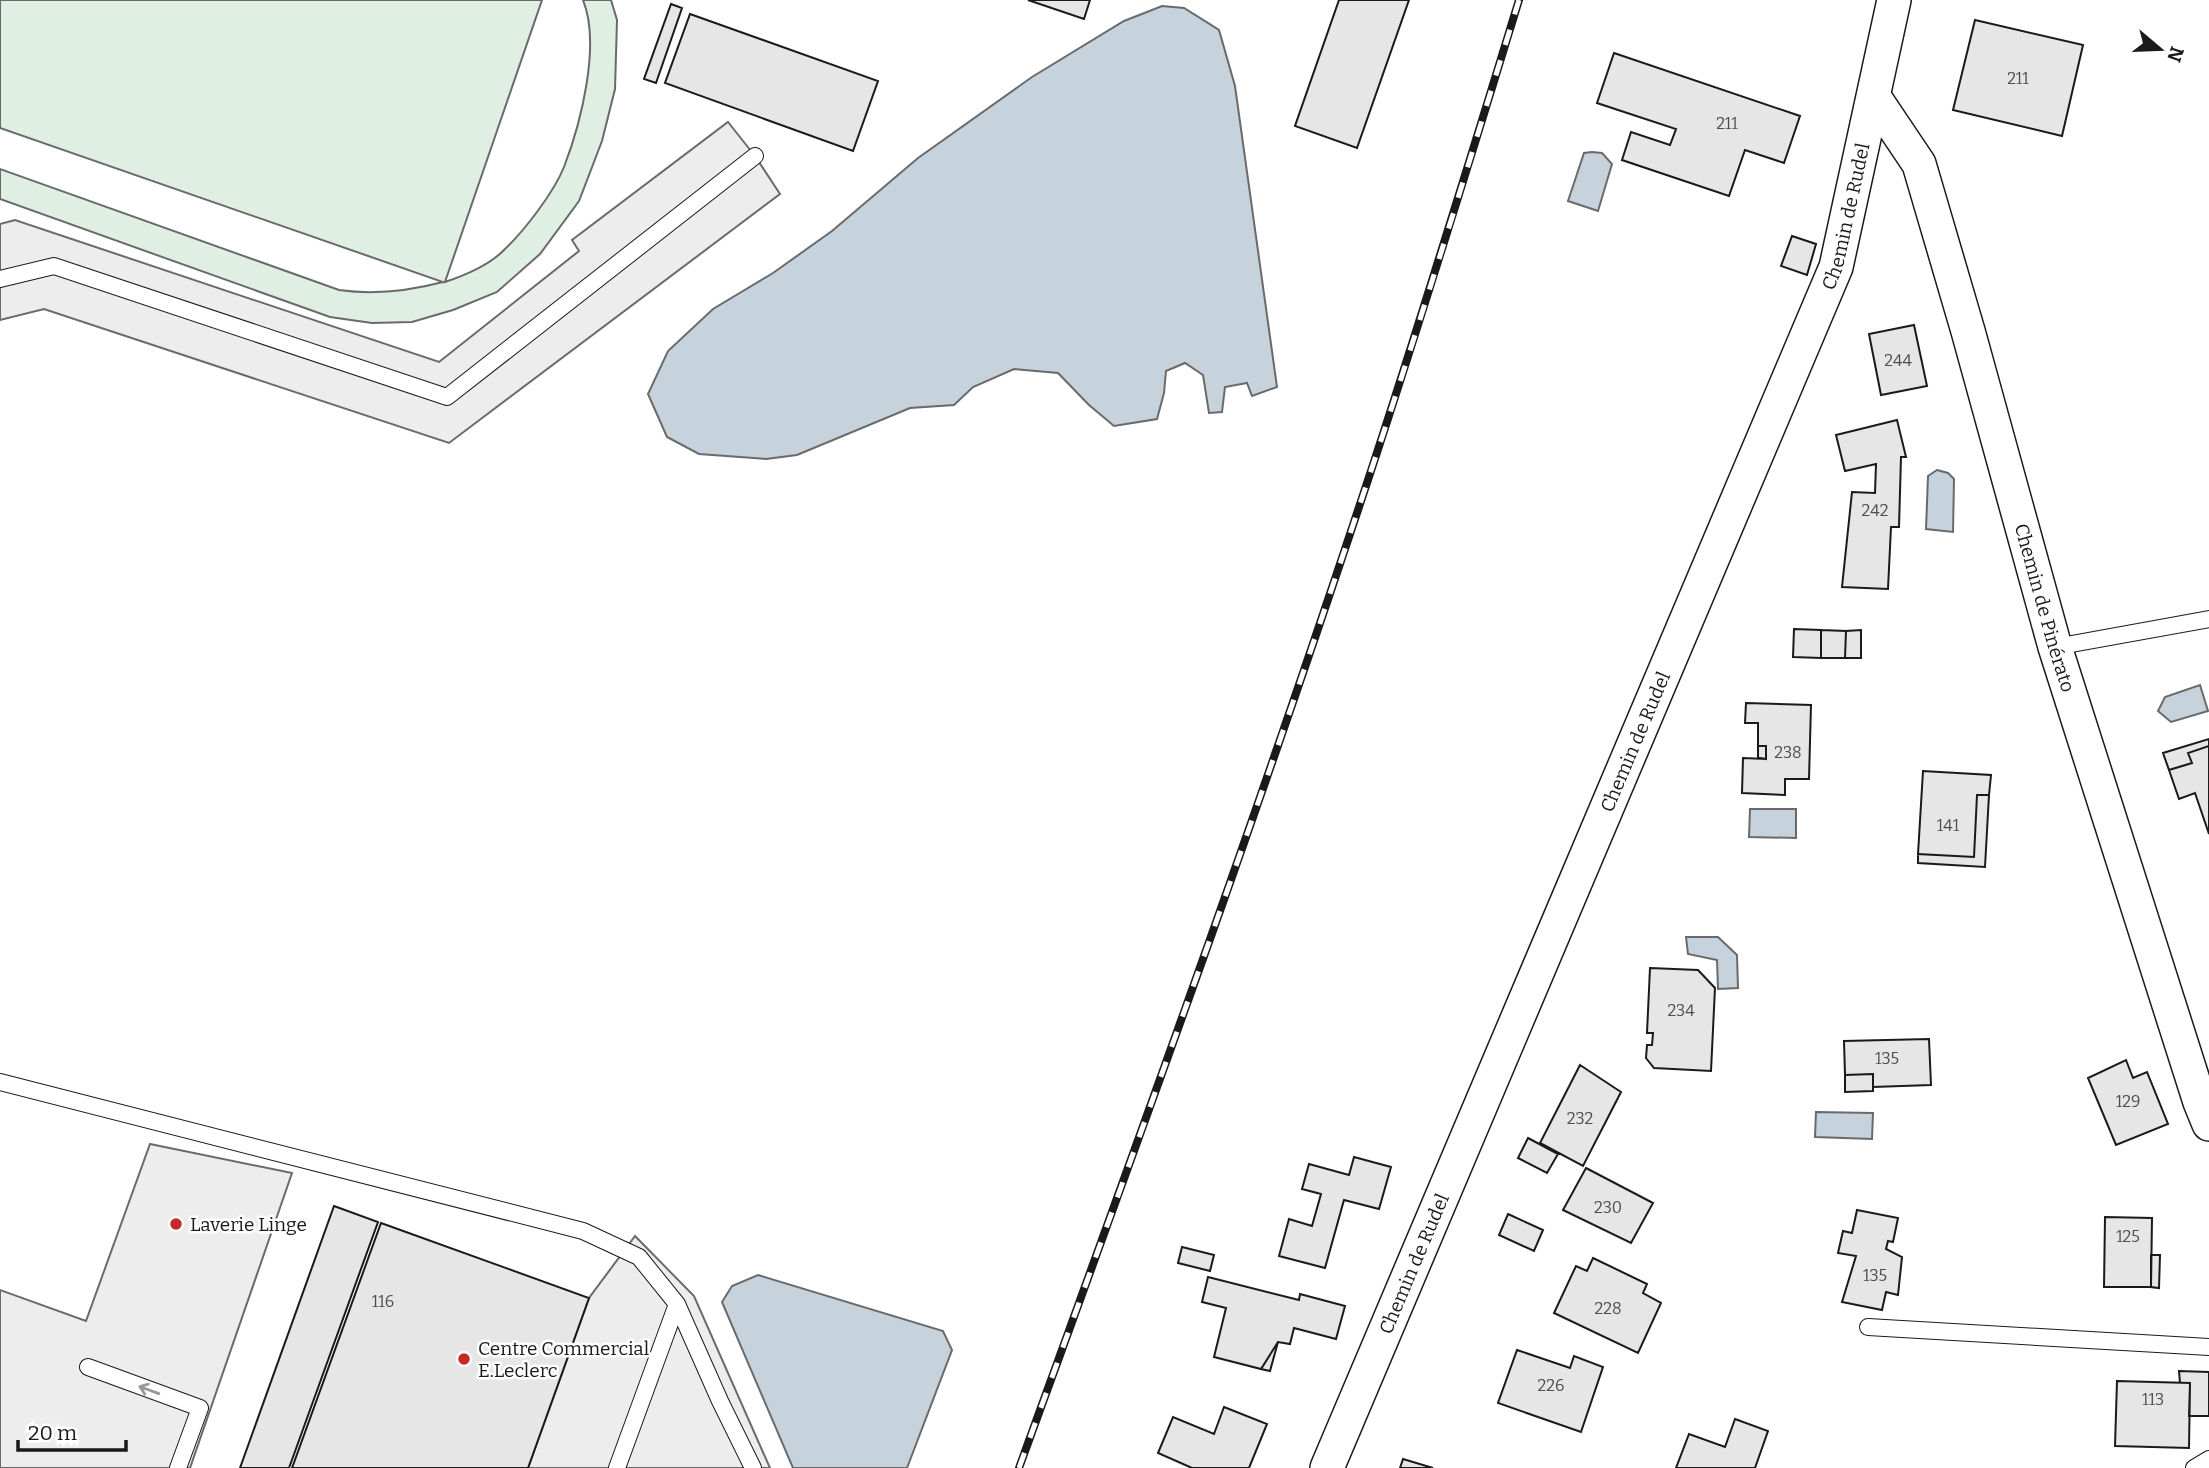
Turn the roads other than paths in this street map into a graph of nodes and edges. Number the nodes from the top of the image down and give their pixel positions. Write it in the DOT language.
graph roads {
  1 [pos="1894,0"];
  2 [pos="1874,97"];
  3 [pos="755,156"];
  4 [pos="0,279"];
  5 [pos="2209,619"];
  6 [pos="2055,647"];
  7 [pos="0,1082"];
  8 [pos="2209,1124"];
  9 [pos="677,1304"];
  10 [pos="1868,1327"];
  11 [pos="2209,1347"];
  12 [pos="88,1367"];
  13 [pos="2209,1460"];
  14 [pos="178,1468"];
  15 [pos="617,1468"];
  16 [pos="752,1468"];
  17 [pos="1326,1468"];
  18 [pos="2194,1468"];
  1 -- 2 [label="street, Chemin de Rudel"];
  2 -- 6 [label="street, Chemin de Pinérato"];
  2 -- 17 [label="street, Chemin de Rudel"];
  3 -- 4 [label="lane"];
  5 -- 6 [label="lane"];
  6 -- 8 [label="street, Chemin de Pinérato"];
  7 -- 9 [label="lane"];
  9 -- 15 [label="lane"];
  9 -- 16 [label="lane"];
  10 -- 11 [label="lane"];
  14 -- 12 [label="lane, one-way"];
  13 -- 18 [label="lane"];
}
